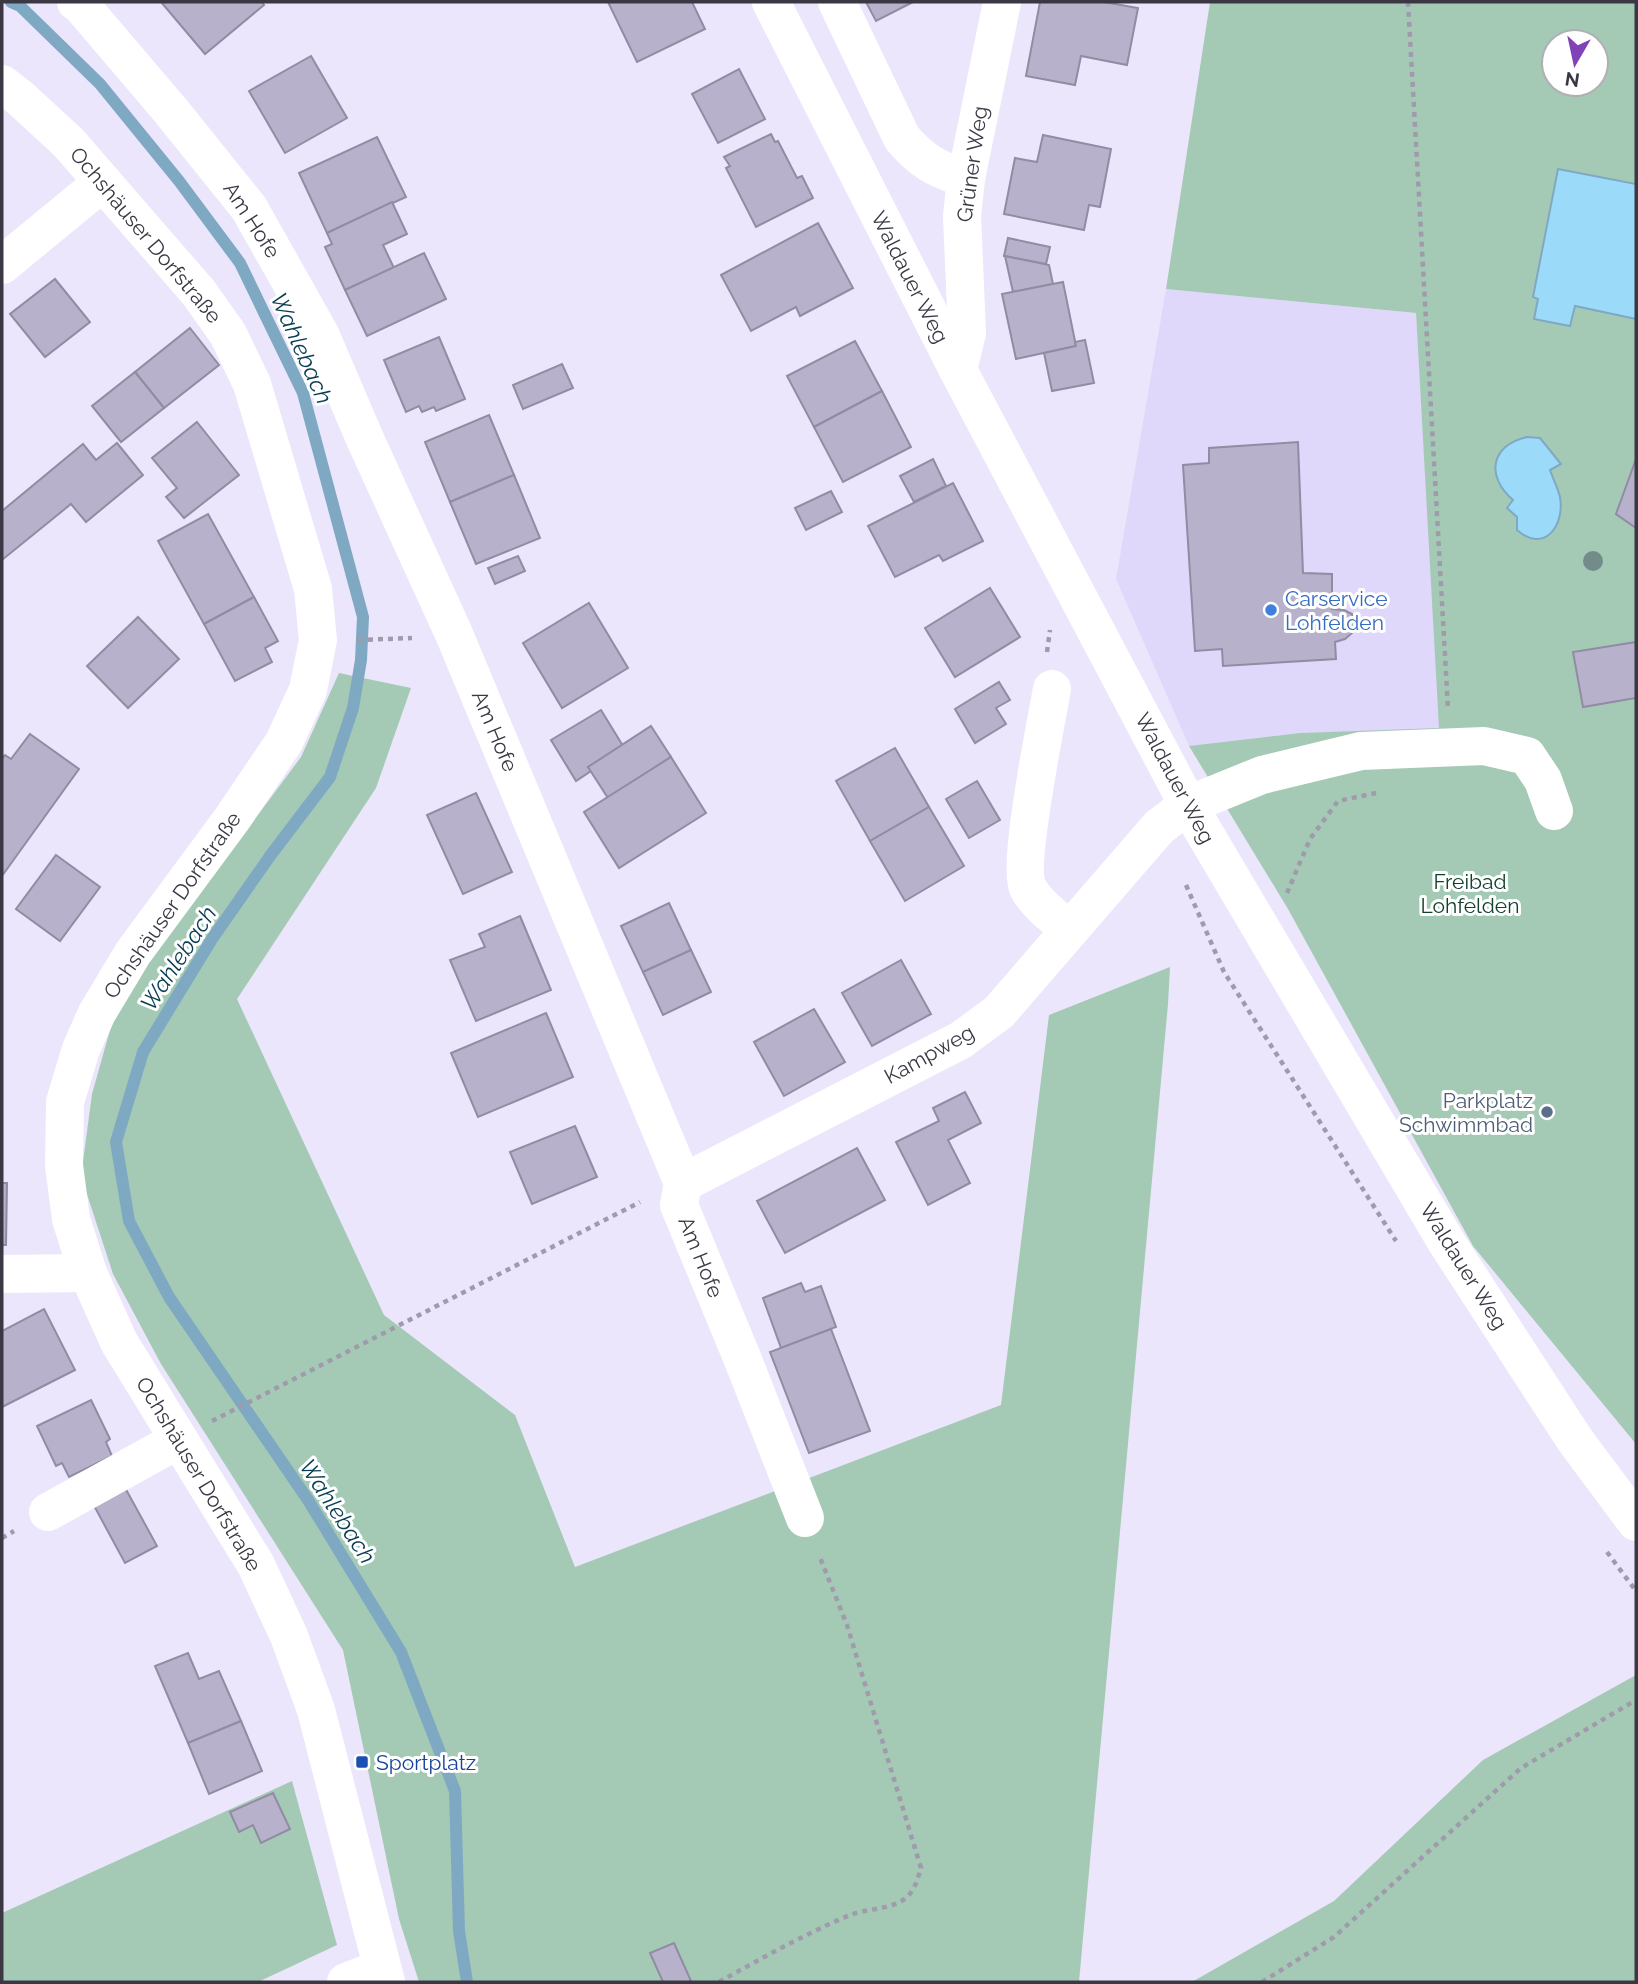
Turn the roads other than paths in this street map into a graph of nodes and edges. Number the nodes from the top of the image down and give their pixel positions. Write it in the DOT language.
graph roads {
  1 [pos="76,2"];
  2 [pos="771,2"];
  3 [pos="837,2"];
  4 [pos="1002,2"];
  5 [pos="2,83"];
  6 [pos="966,179"];
  7 [pos="103,182"];
  8 [pos="2,265"];
  9 [pos="958,370"];
  10 [pos="1052,689"];
  11 [pos="1188,805"];
  12 [pos="1554,811"];
  13 [pos="1070,930"];
  14 [pos="683,1183"];
  15 [pos="88,1273"];
  16 [pos="2,1274"];
  17 [pos="178,1440"];
  18 [pos="48,1512"];
  19 [pos="805,1518"];
  20 [pos="1636,1522"];
  21 [pos="384,1975"];
  22 [pos="346,1982"];
  1 -- 14 [label="street, Am Hofe"];
  2 -- 9 [label="street, Waldauer Weg"];
  3 -- 6 [label="street"];
  4 -- 6 [label="street, Grüner Weg"];
  5 -- 7 [label="street, Ochshäuser Dorfstraße"];
  6 -- 9 [label="street, Grüner Weg"];
  7 -- 8 [label="street"];
  7 -- 15 [label="street, Ochshäuser Dorfstraße"];
  9 -- 11 [label="street, Waldauer Weg"];
  10 -- 13 [label="street"];
  11 -- 12 [label="street, Kampweg"];
  11 -- 13 [label="street, Kampweg"];
  11 -- 20 [label="street, Waldauer Weg"];
  13 -- 14 [label="street, Kampweg"];
  14 -- 19 [label="street, Am Hofe"];
  15 -- 16 [label="street"];
  15 -- 17 [label="street, Ochshäuser Dorfstraße"];
  17 -- 18 [label="street"];
  17 -- 21 [label="street, Ochshäuser Dorfstraße"];
  21 -- 22 [label="street"];
}
